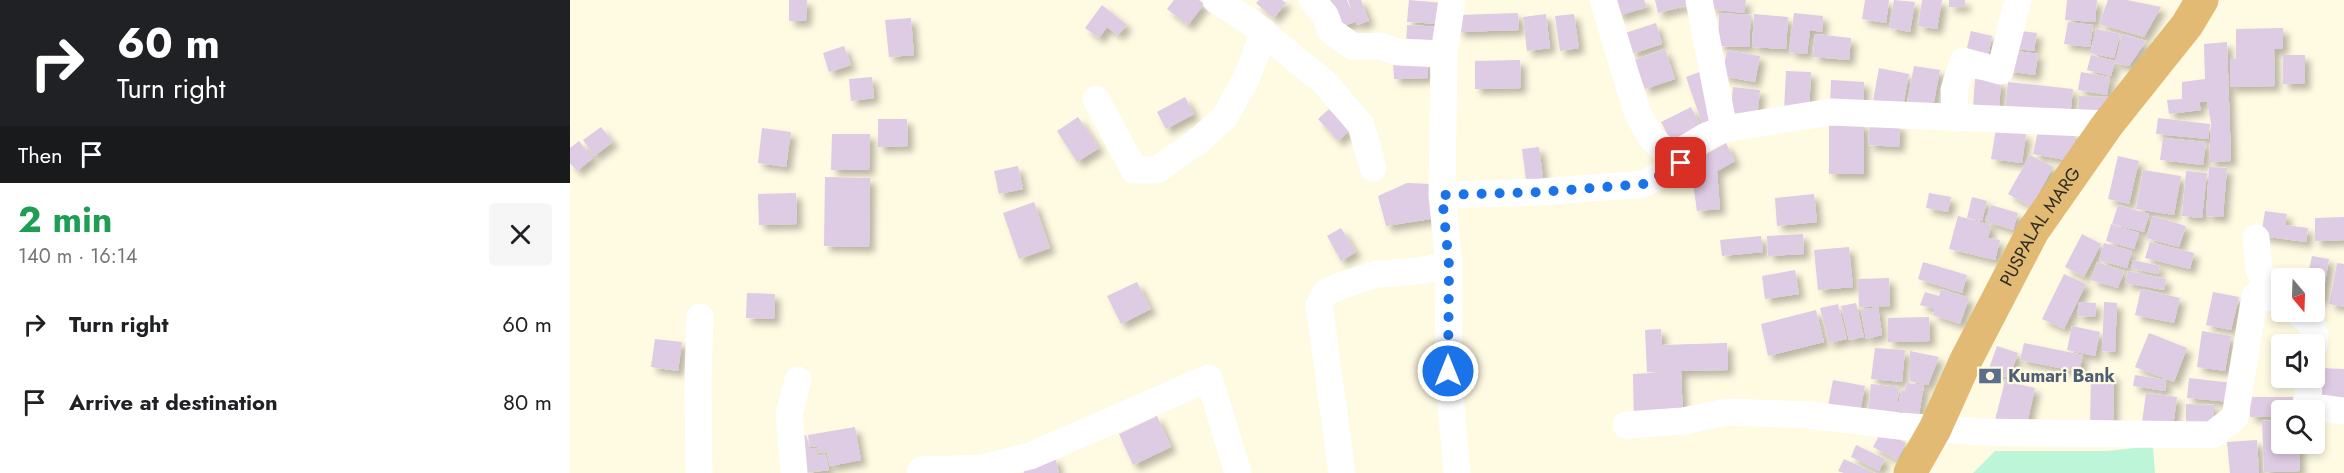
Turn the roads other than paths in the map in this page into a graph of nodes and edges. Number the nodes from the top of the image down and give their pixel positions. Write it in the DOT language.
graph roads {
  1 [pos="1216,0"];
  2 [pos="1312,0"];
  3 [pos="1452,0"];
  4 [pos="1603,0"];
  5 [pos="1699,0"];
  6 [pos="2018,0"];
  7 [pos="2202,0"];
  8 [pos="1264,32"];
  9 [pos="1444,54"];
  10 [pos="1096,99"];
  11 [pos="1954,118"];
  12 [pos="2108,124"];
  13 [pos="1724,129"];
  14 [pos="1681,151"];
  15 [pos="1373,168"];
  16 [pos="1442,195"];
  17 [pos="2256,238"];
  18 [pos="1449,265"];
  19 [pos="2271,286"];
  20 [pos="2271,300"];
  21 [pos="700,317"];
  22 [pos="798,380"];
  23 [pos="2309,388"];
  24 [pos="2344,411"];
  25 [pos="1626,425"];
  26 [pos="1935,429"];
  27 [pos="699,473"];
  28 [pos="794,473"];
  29 [pos="920,473"];
  30 [pos="1238,473"];
  31 [pos="1342,473"];
  32 [pos="1457,473"];
  33 [pos="1910,473"];
  1 -- 8 [label="street"];
  2 -- 9 [label="street"];
  3 -- 9 [label="street"];
  4 -- 14 [label="street"];
  5 -- 13 [label="street"];
  6 -- 11 [label="street"];
  7 -- 12 [label="main road, PUSPALAL MARG"];
  8 -- 10 [label="street"];
  8 -- 15 [label="street"];
  9 -- 16 [label="street"];
  11 -- 12 [label="street"];
  11 -- 13 [label="street"];
  12 -- 26 [label="main road, PUSPALAL MARG"];
  13 -- 14 [label="street"];
  14 -- 16 [label="street"];
  16 -- 18 [label="street"];
  17 -- 19 [label="street"];
  18 -- 31 [label="street"];
  18 -- 32 [label="street"];
  20 -- 26 [label="street"];
  21 -- 27 [label="street"];
  22 -- 28 [label="street"];
  23 -- 24 [label="street"];
  25 -- 26 [label="street"];
  26 -- 33 [label="main road, PUSPALAL MARG"];
  29 -- 30 [label="street"];
}
